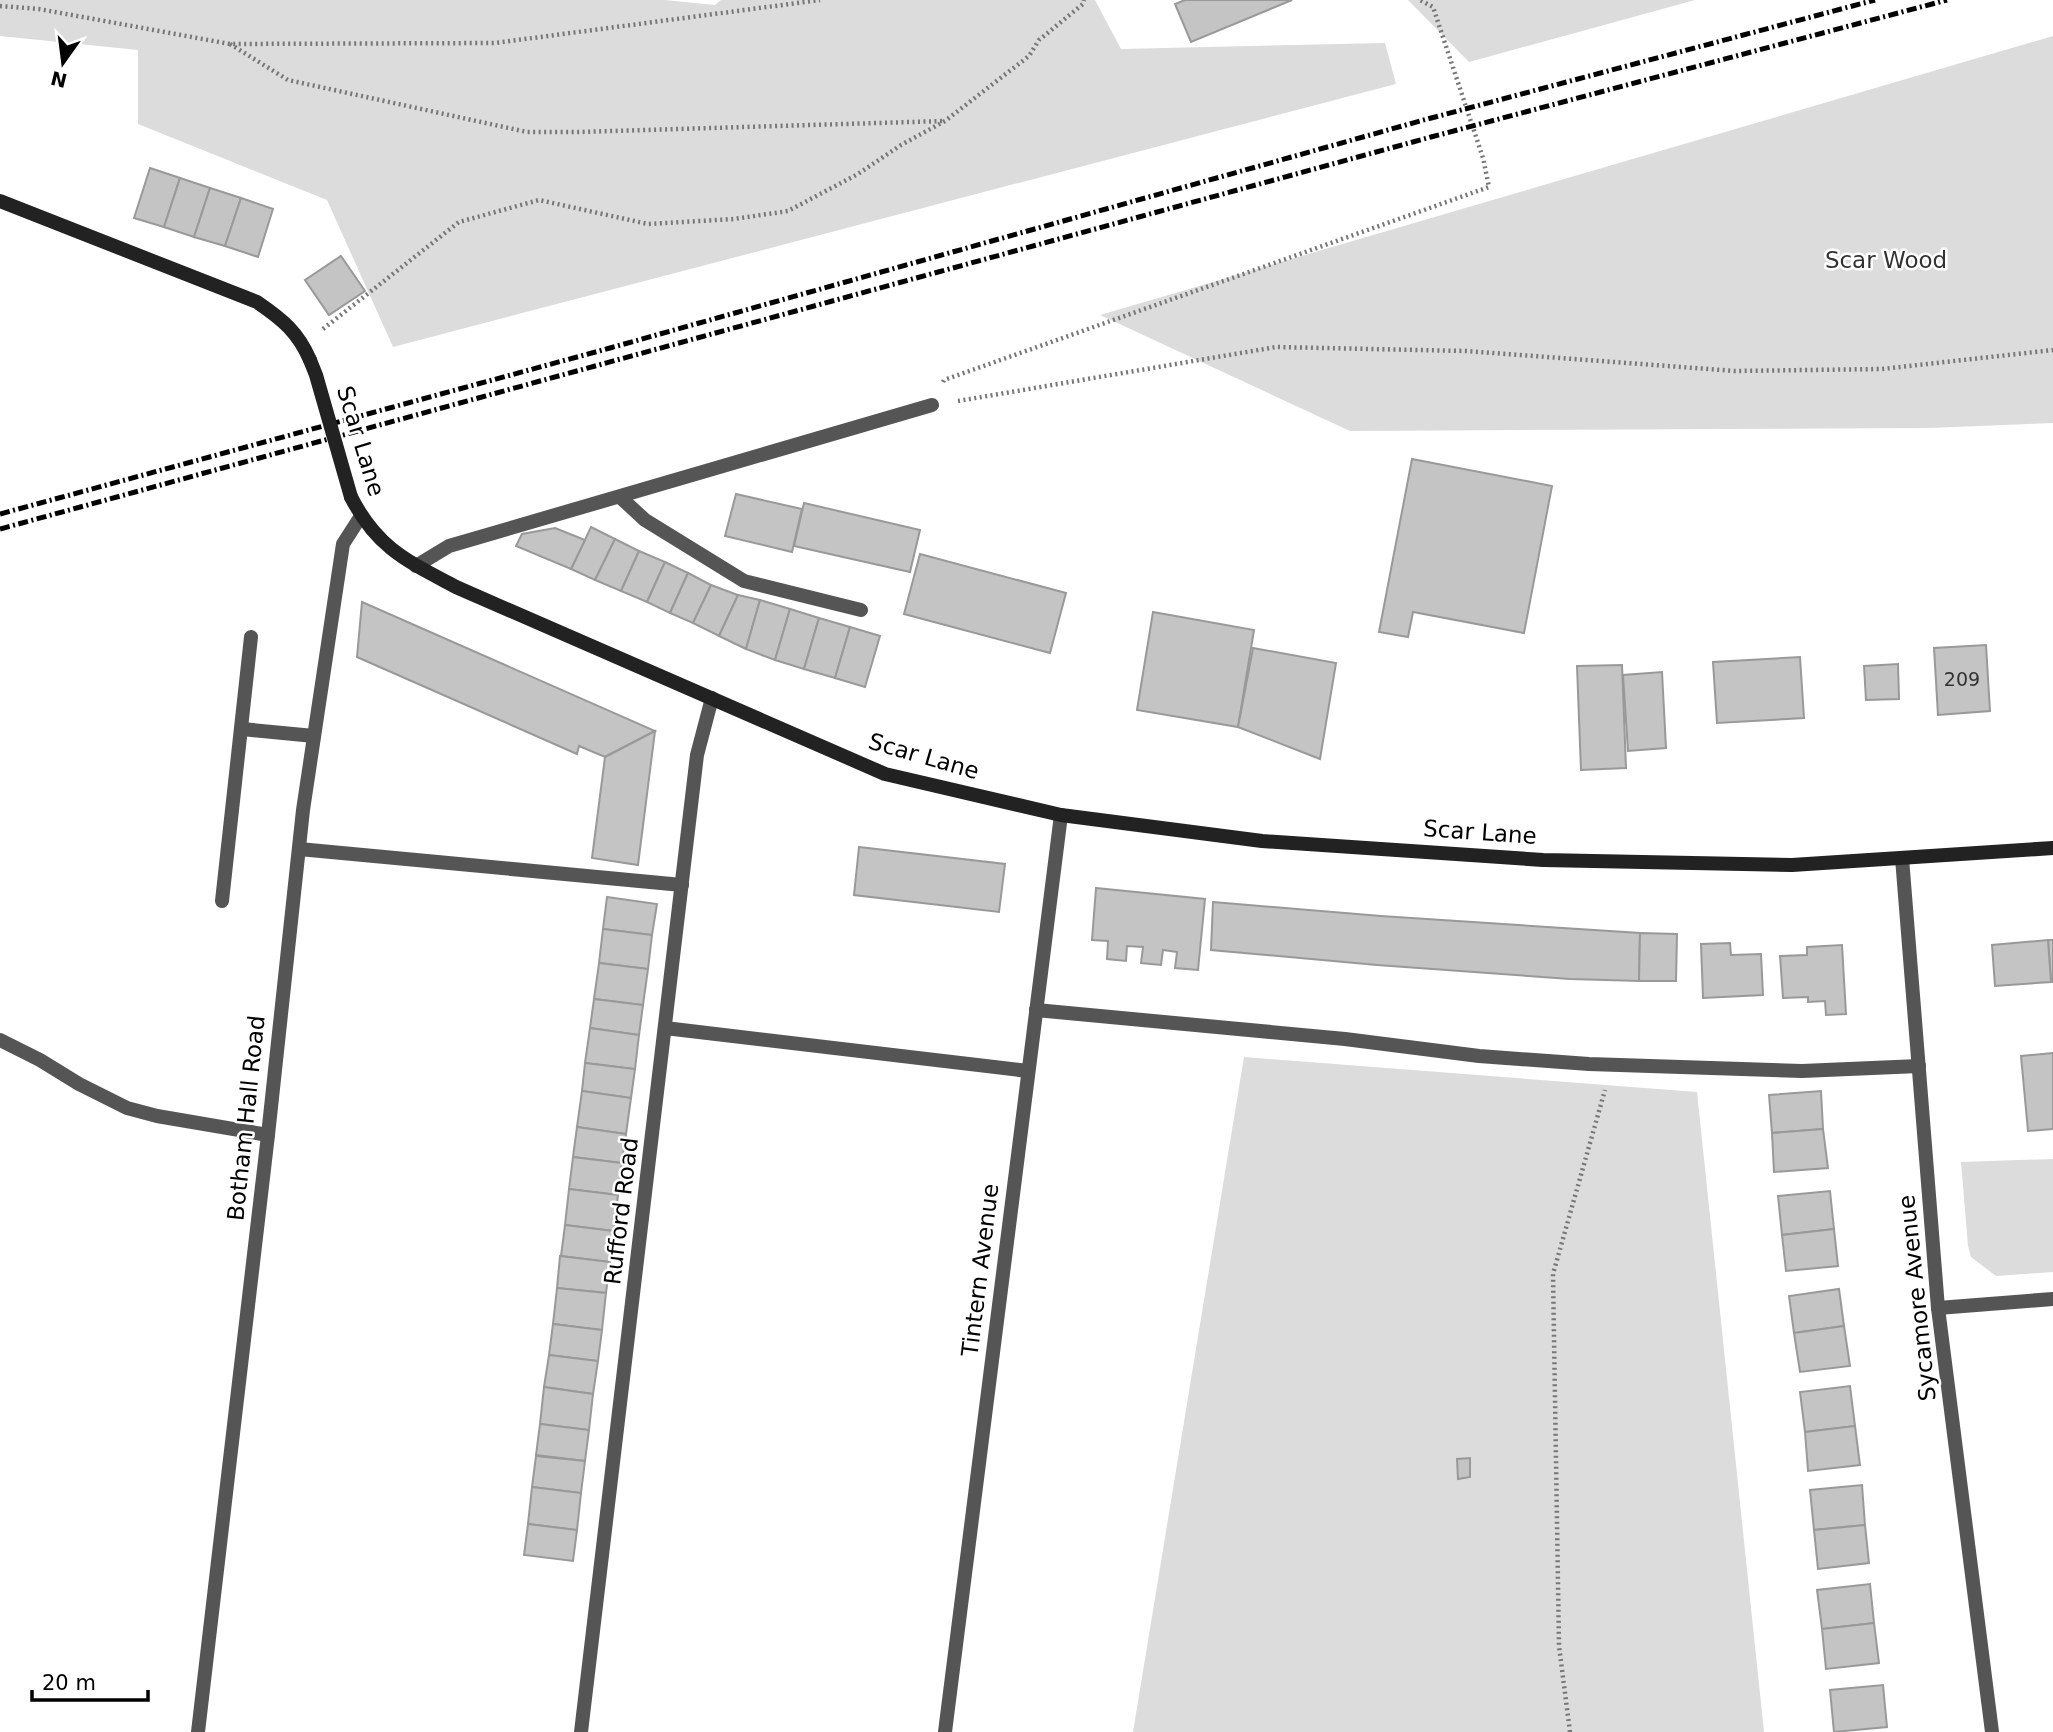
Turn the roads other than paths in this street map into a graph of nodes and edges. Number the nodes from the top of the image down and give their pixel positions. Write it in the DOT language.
graph roads {
  1 [pos="0,201"];
  2 [pos="932,405"];
  3 [pos="620,497"];
  4 [pos="360,516"];
  5 [pos="415,566"];
  6 [pos="861,610"];
  7 [pos="251,637"];
  8 [pos="712,698"];
  9 [pos="242,729"];
  10 [pos="314,736"];
  11 [pos="1061,815"];
  12 [pos="2053,848"];
  13 [pos="299,849"];
  14 [pos="1902,858"];
  15 [pos="682,885"];
  16 [pos="222,901"];
  17 [pos="1036,1010"];
  18 [pos="665,1028"];
  19 [pos="0,1040"];
  20 [pos="1919,1066"];
  21 [pos="1028,1071"];
  22 [pos="268,1135"];
  23 [pos="2053,1299"];
  24 [pos="1938,1308"];
  25 [pos="198,1732"];
  26 [pos="581,1732"];
  27 [pos="945,1732"];
  28 [pos="1992,1732"];
  1 -- 4 [label="main road, Scar Lane, bridge"];
  2 -- 3 [label="street"];
  3 -- 5 [label="street"];
  3 -- 6 [label="street"];
  4 -- 5 [label="main road, Scar Lane"];
  4 -- 10 [label="street, Botham Hall Road"];
  5 -- 8 [label="main road, Scar Lane"];
  7 -- 9 [label="street"];
  8 -- 11 [label="main road, Scar Lane"];
  8 -- 15 [label="street, Rufford Road"];
  9 -- 10 [label="street"];
  9 -- 16 [label="street"];
  10 -- 13 [label="street, Botham Hall Road"];
  11 -- 14 [label="main road, Scar Lane"];
  11 -- 17 [label="street, Tintern Avenue"];
  12 -- 14 [label="main road, Scar Lane"];
  13 -- 15 [label="street"];
  13 -- 22 [label="street, Botham Hall Road"];
  14 -- 20 [label="street, Sycamore Avenue"];
  15 -- 18 [label="street, Rufford Road"];
  17 -- 20 [label="street"];
  17 -- 21 [label="street, Tintern Avenue"];
  18 -- 21 [label="street"];
  18 -- 26 [label="street, Rufford Road"];
  19 -- 22 [label="street"];
  20 -- 24 [label="street, Sycamore Avenue"];
  21 -- 27 [label="street, Tintern Avenue"];
  22 -- 25 [label="street, Botham Hall Road"];
  23 -- 24 [label="street"];
  24 -- 28 [label="street, Sycamore Avenue"];
}
